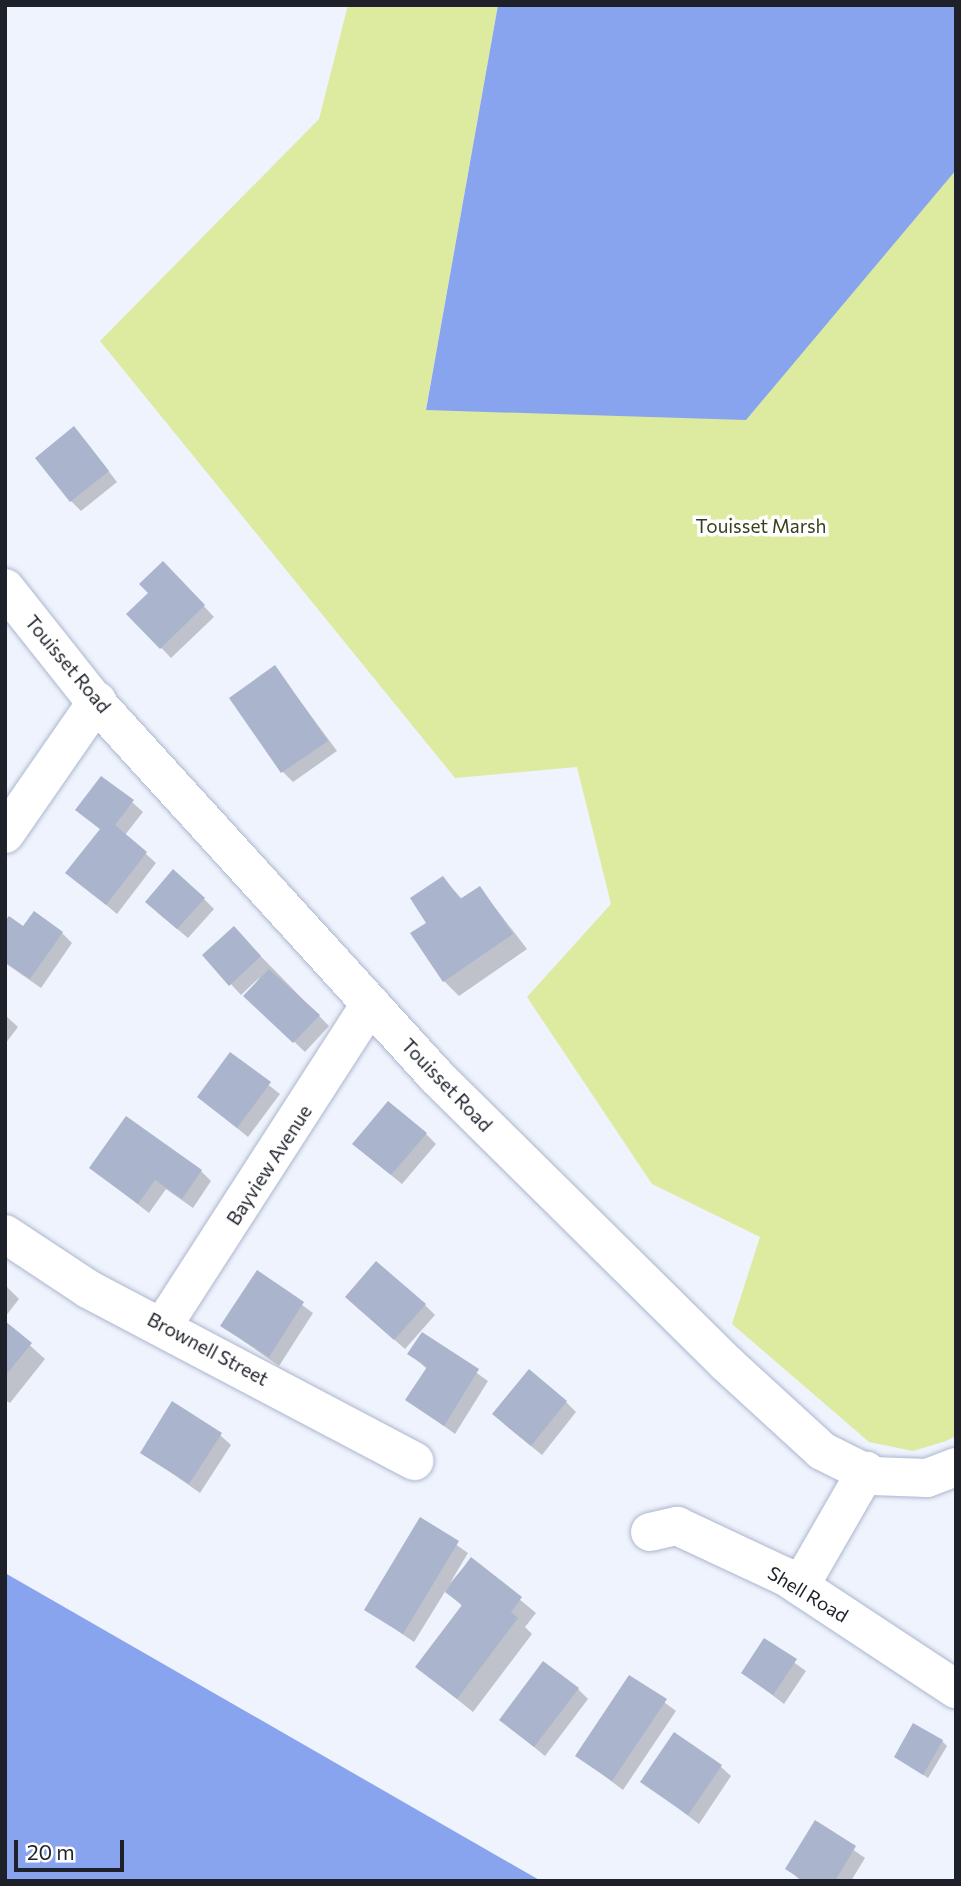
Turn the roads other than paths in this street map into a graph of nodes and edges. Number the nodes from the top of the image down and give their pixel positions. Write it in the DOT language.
graph roads {
  1 [pos="5,587"];
  2 [pos="97,701"];
  3 [pos="5,834"];
  4 [pos="370,1004"];
  5 [pos="5,1234"];
  6 [pos="164,1324"];
  7 [pos="414,1461"];
  8 [pos="956,1467"];
  9 [pos="866,1471"];
  10 [pos="650,1532"];
  11 [pos="800,1586"];
  12 [pos="956,1689"];
  1 -- 2 [label="street, Touisset Road"];
  2 -- 3 [label="street"];
  2 -- 4 [label="street, Touisset Road"];
  4 -- 6 [label="street, Bayview Avenue"];
  4 -- 9 [label="street, Touisset Road"];
  5 -- 6 [label="street, Brownell Street"];
  6 -- 7 [label="street, Brownell Street"];
  8 -- 9 [label="street, Touisset Road"];
  9 -- 11 [label="street"];
  10 -- 11 [label="street, Shell Road"];
  11 -- 12 [label="street, Shell Road"];
}
